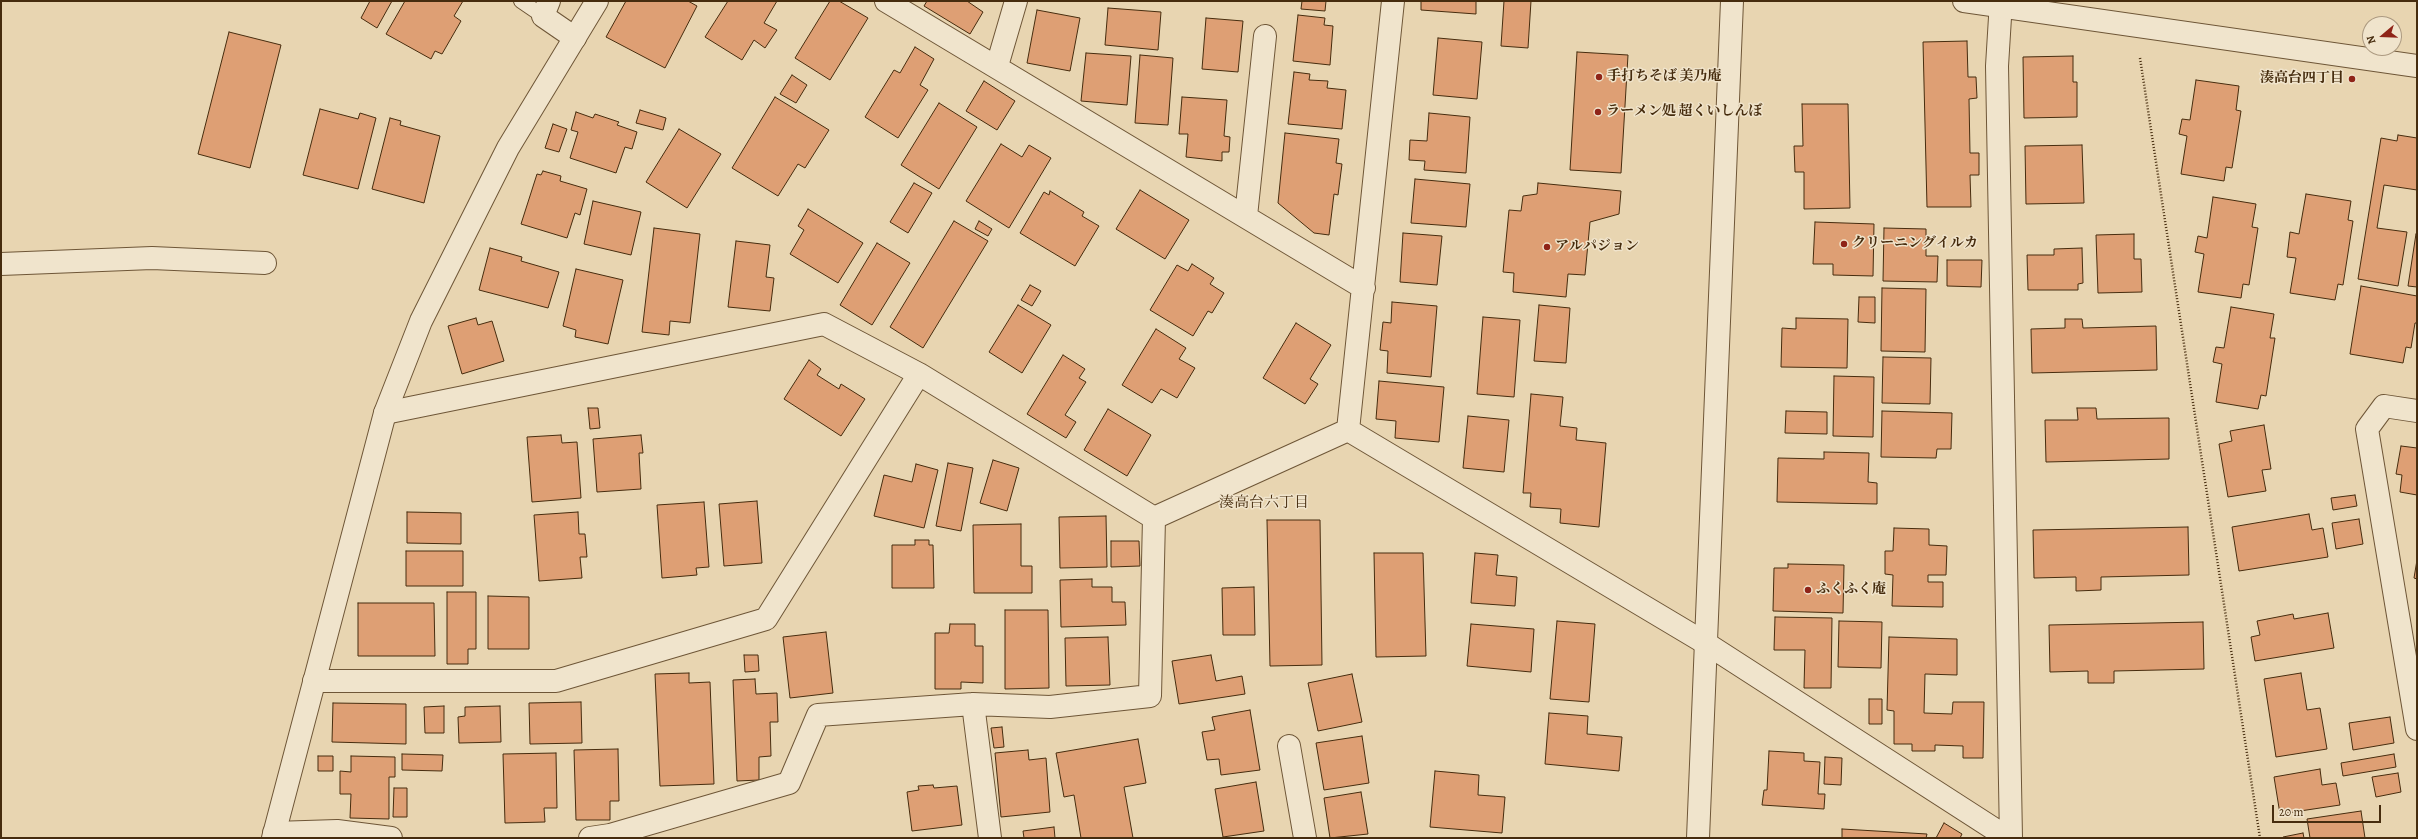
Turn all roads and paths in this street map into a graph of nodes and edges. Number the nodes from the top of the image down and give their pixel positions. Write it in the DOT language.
graph roads {
  1 [pos="520,1"];
  2 [pos="597,1"];
  3 [pos="886,1"];
  4 [pos="1016,1"];
  5 [pos="1393,1"];
  6 [pos="1732,1"];
  7 [pos="1964,1"];
  8 [pos="2000,4"];
  9 [pos="546,9"];
  10 [pos="2135,26"];
  11 [pos="1265,36"];
  12 [pos="575,38"];
  13 [pos="997,66"];
  14 [pos="2417,66"];
  15 [pos="1246,216"];
  16 [pos="1,264"];
  17 [pos="265,264"];
  18 [pos="1364,288"];
  19 [pos="919,374"];
  20 [pos="2417,411"];
  21 [pos="385,413"];
  22 [pos="1348,430"];
  23 [pos="1154,518"];
  24 [pos="1707,644"];
  25 [pos="314,681"];
  26 [pos="973,704"];
  27 [pos="2417,729"];
  28 [pos="1289,746"];
  29 [pos="274,835"];
  30 [pos="390,838"];
  31 [pos="590,838"];
  32 [pos="990,838"];
  33 [pos="1304,838"];
  34 [pos="1698,838"];
  35 [pos="2010,838"];
  36 [pos="2260,838"];
  1 -- 9 [label="lane"];
  2 -- 12 [label="street"];
  3 -- 13 [label="street"];
  4 -- 13 [label="street"];
  5 -- 18 [label="street"];
  6 -- 24 [label="street"];
  7 -- 8 [label="street"];
  8 -- 10 [label="street"];
  8 -- 35 [label="street"];
  9 -- 12 [label="street"];
  10 -- 14 [label="street"];
  10 -- 36 [label="path"];
  11 -- 15 [label="street"];
  12 -- 21 [label="street"];
  13 -- 15 [label="street"];
  15 -- 18 [label="street"];
  16 -- 17 [label="street"];
  18 -- 22 [label="street"];
  19 -- 21 [label="street"];
  19 -- 23 [label="street"];
  19 -- 25 [label="street"];
  20 -- 27 [label="street"];
  21 -- 25 [label="street"];
  22 -- 23 [label="street"];
  22 -- 24 [label="street"];
  23 -- 26 [label="street"];
  24 -- 34 [label="street"];
  24 -- 35 [label="street"];
  25 -- 29 [label="street"];
  26 -- 31 [label="street"];
  26 -- 32 [label="street"];
  28 -- 33 [label="street"];
  29 -- 30 [label="street"];
}
